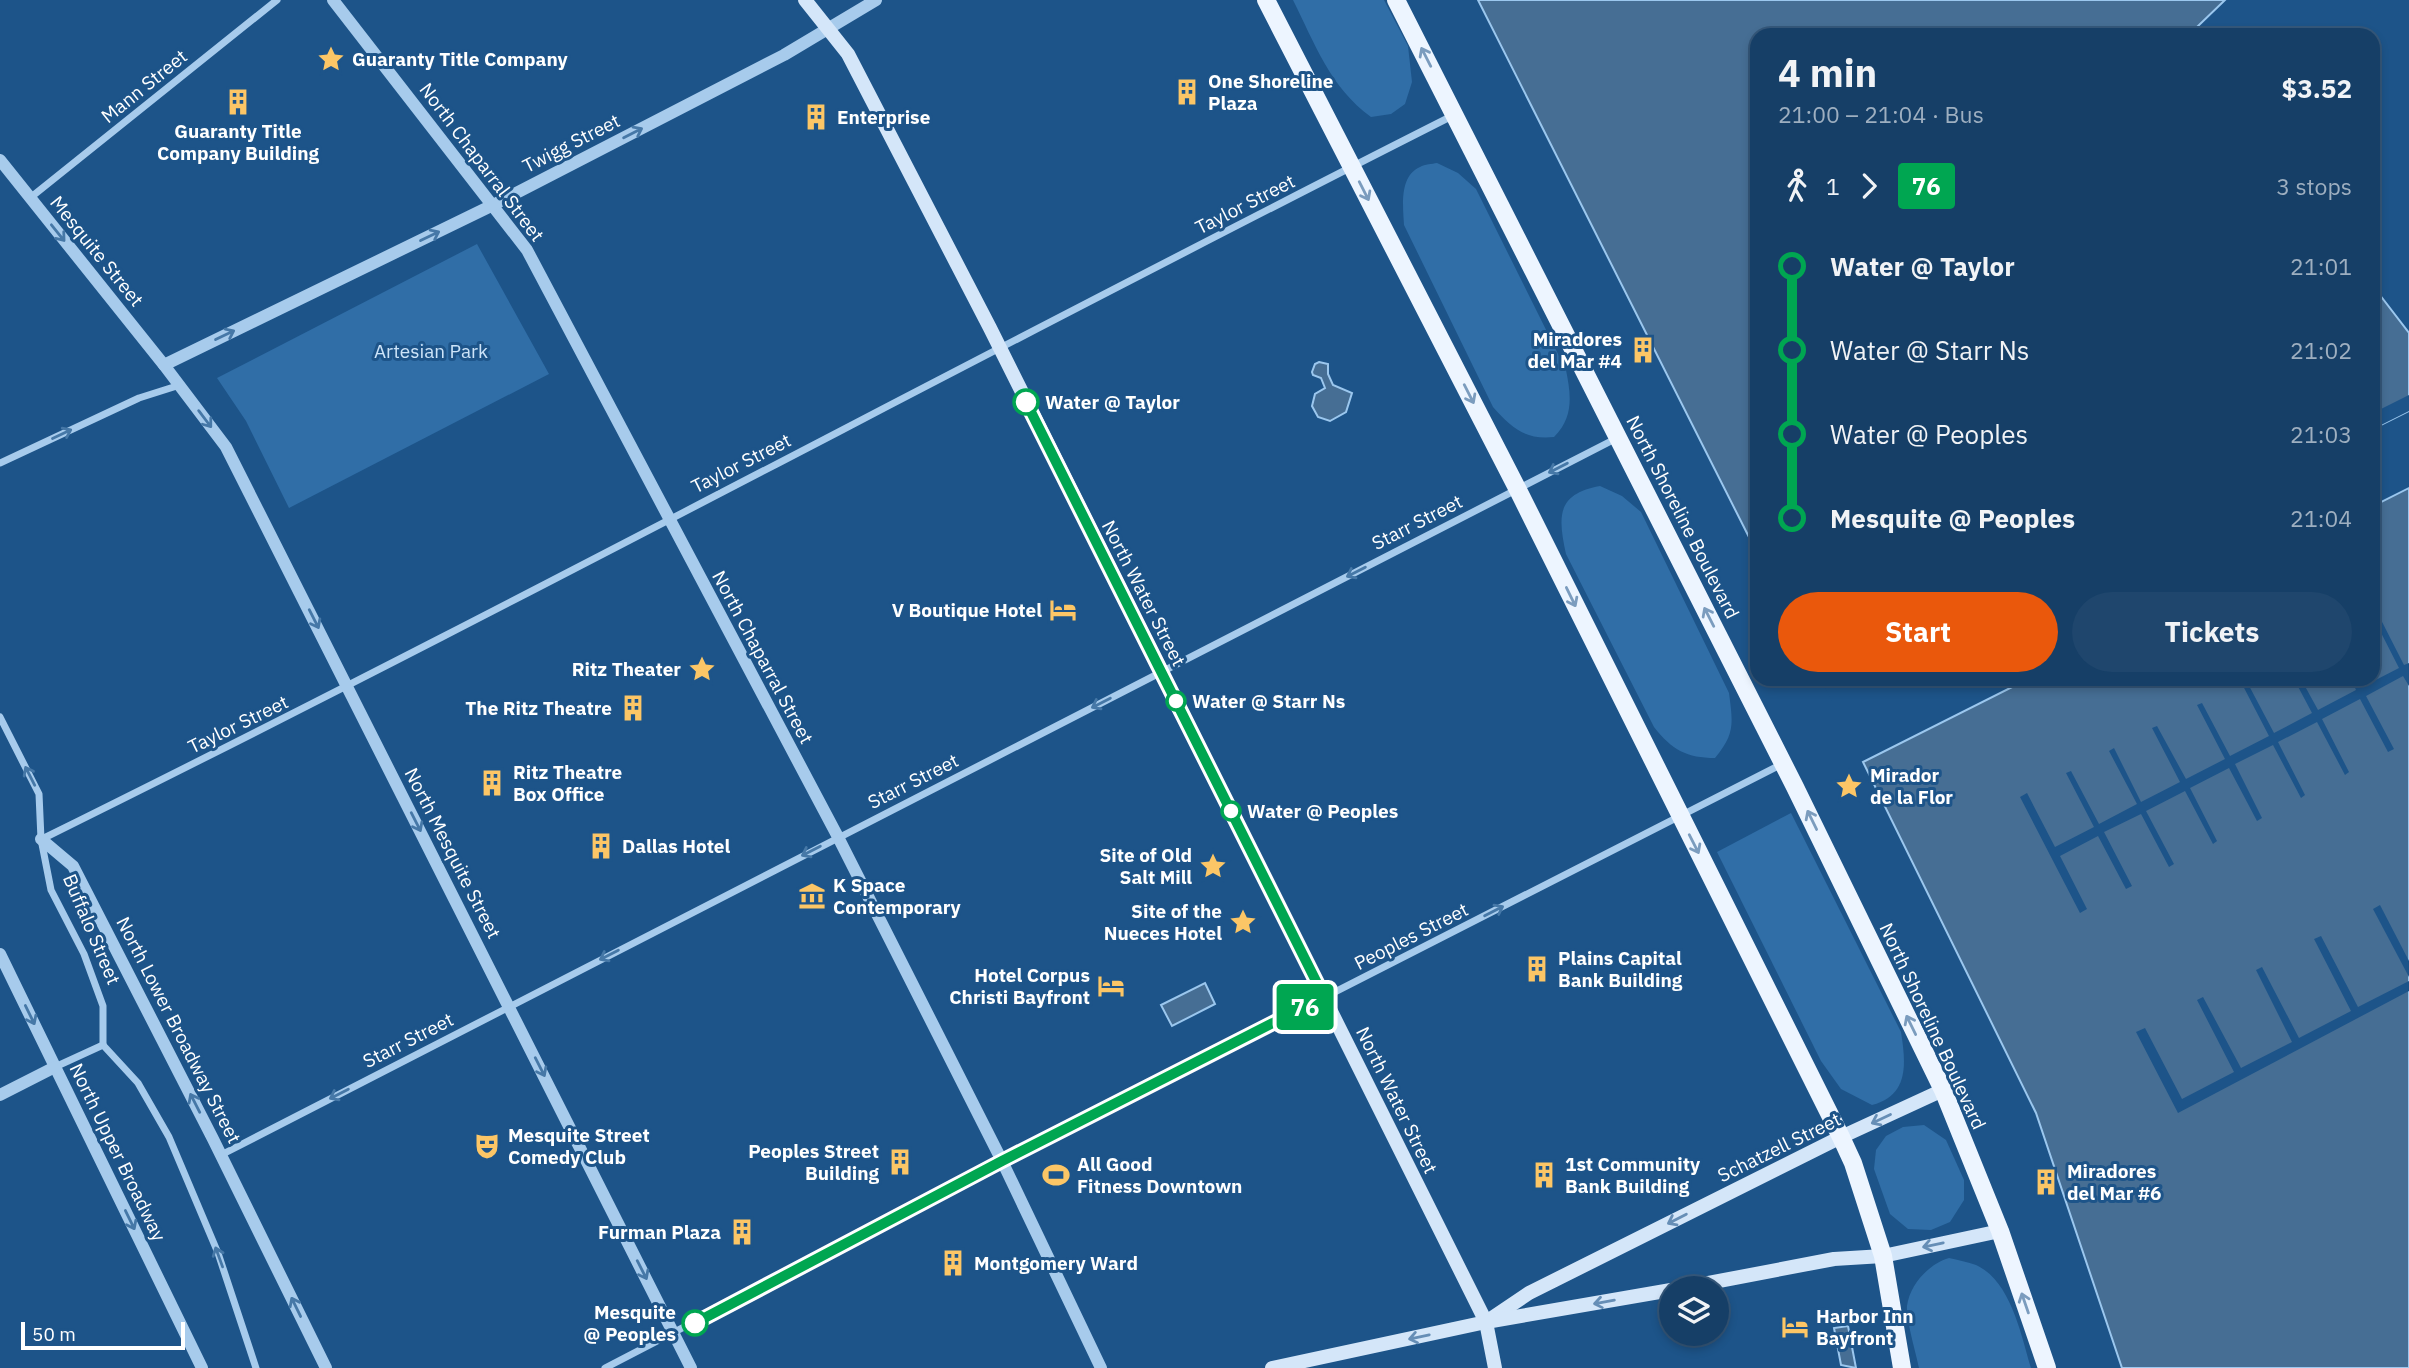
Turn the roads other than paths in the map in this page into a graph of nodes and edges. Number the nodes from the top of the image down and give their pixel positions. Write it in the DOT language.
graph roads {
  1 [pos="277,0"];
  2 [pos="333,0"];
  3 [pos="805,0"];
  4 [pos="876,0"];
  5 [pos="1266,0"];
  6 [pos="1396,0"];
  7 [pos="828,28"];
  8 [pos="1455,115"];
  9 [pos="0,160"];
  10 [pos="1352,167"];
  11 [pos="30,198"];
  12 [pos="493,205"];
  13 [pos="999,347"];
  14 [pos="164,365"];
  15 [pos="180,385"];
  16 [pos="1619,436"];
  17 [pos="0,463"];
  18 [pos="1517,488"];
  19 [pos="668,519"];
  20 [pos="1162,672"];
  21 [pos="348,687"];
  22 [pos="0,716"];
  23 [pos="1782,764"];
  24 [pos="1680,816"];
  25 [pos="838,837"];
  26 [pos="41,839"];
  27 [pos="0,954"];
  28 [pos="1324,997"];
  29 [pos="509,1006"];
  30 [pos="103,1045"];
  31 [pos="55,1067"];
  32 [pos="1943,1090"];
  33 [pos="0,1096"];
  34 [pos="1841,1137"];
  35 [pos="221,1154"];
  36 [pos="1002,1161"];
  37 [pos="2000,1231"];
  38 [pos="1883,1256"];
  39 [pos="1729,1279"];
  40 [pos="1659,1292"];
  41 [pos="1486,1322"];
  42 [pos="674,1334"];
  43 [pos="202,1368"];
  44 [pos="256,1368"];
  45 [pos="326,1368"];
  46 [pos="606,1368"];
  47 [pos="691,1368"];
  48 [pos="1101,1368"];
  49 [pos="1272,1368"];
  50 [pos="1495,1368"];
  51 [pos="1902,1368"];
  52 [pos="2047,1368"];
  1 -- 11 [label="street, Mann Street"];
  2 -- 12 [label="street, North Chaparral Street"];
  3 -- 7 [label="main road, North Water Street"];
  4 -- 7 [label="street, Twigg Street"];
  5 -- 10 [label="main road"];
  8 -- 6 [label="main road, North Shoreline Boulevard, one-way"];
  12 -- 7 [label="street, Twigg Street, one-way"];
  7 -- 13 [label="main road, North Water Street"];
  8 -- 10 [label="street, Taylor Street"];
  8 -- 16 [label="main road, North Shoreline Boulevard"];
  9 -- 11 [label="street, Mesquite Street"];
  10 -- 13 [label="street, Taylor Street"];
  10 -- 18 [label="main road, one-way"];
  11 -- 14 [label="street, Mesquite Street, one-way"];
  14 -- 12 [label="street, Twigg Street, one-way"];
  12 -- 19 [label="street, North Chaparral Street"];
  13 -- 19 [label="street, Taylor Street"];
  13 -- 20 [label="main road, North Water Street"];
  14 -- 15 [label="street, North Mesquite Street"];
  17 -- 15 [label="street, one-way"];
  15 -- 21 [label="street, North Mesquite Street, one-way"];
  16 -- 18 [label="street, Starr Street, one-way"];
  23 -- 16 [label="main road, North Shoreline Boulevard, one-way"];
  18 -- 20 [label="street, Starr Street, one-way"];
  18 -- 24 [label="main road, one-way"];
  19 -- 21 [label="street, Taylor Street"];
  19 -- 25 [label="street, North Chaparral Street"];
  20 -- 25 [label="street, Starr Street, one-way"];
  20 -- 28 [label="main road, North Water Street"];
  21 -- 26 [label="street, Taylor Street"];
  21 -- 29 [label="street, North Mesquite Street, one-way"];
  26 -- 22 [label="street, one-way"];
  23 -- 24 [label="street, Peoples Street"];
  32 -- 23 [label="main road, North Shoreline Boulevard, one-way"];
  28 -- 24 [label="street, Peoples Street, one-way"];
  24 -- 34 [label="main road, one-way"];
  25 -- 29 [label="street, Starr Street, one-way"];
  25 -- 36 [label="street, North Chaparral Street"];
  26 -- 30 [label="street, Buffalo Street"];
  35 -- 26 [label="street, North Lower Broadway Street, one-way"];
  27 -- 31 [label="street, North Upper Broadway, one-way"];
  28 -- 36 [label="street, Peoples Street"];
  28 -- 41 [label="main road, North Water Street"];
  29 -- 35 [label="street, Starr Street, one-way"];
  29 -- 42 [label="street, North Mesquite Street, one-way"];
  30 -- 31 [label="street"];
  44 -- 30 [label="street, one-way"];
  31 -- 33 [label="street"];
  31 -- 43 [label="street, North Upper Broadway, one-way"];
  32 -- 34 [label="main road, Schatzell Street, one-way"];
  32 -- 37 [label="main road, North Shoreline Boulevard"];
  34 -- 38 [label="main road"];
  34 -- 41 [label="main road, Schatzell Street, one-way"];
  45 -- 35 [label="street, North Lower Broadway Street, one-way"];
  36 -- 42 [label="street, Peoples Street"];
  36 -- 48 [label="street, North Chaparral Street"];
  37 -- 38 [label="main road, one-way"];
  52 -- 37 [label="main road, North Shoreline Boulevard, one-way"];
  38 -- 39 [label="main road"];
  38 -- 51 [label="main road"];
  40 -- 41 [label="main road, Schatzell Street, one-way"];
  41 -- 49 [label="main road, Schatzell Street, one-way"];
  41 -- 50 [label="main road, North Water Street"];
  42 -- 46 [label="street, Peoples Street"];
  42 -- 47 [label="street, North Mesquite Street"];
}
